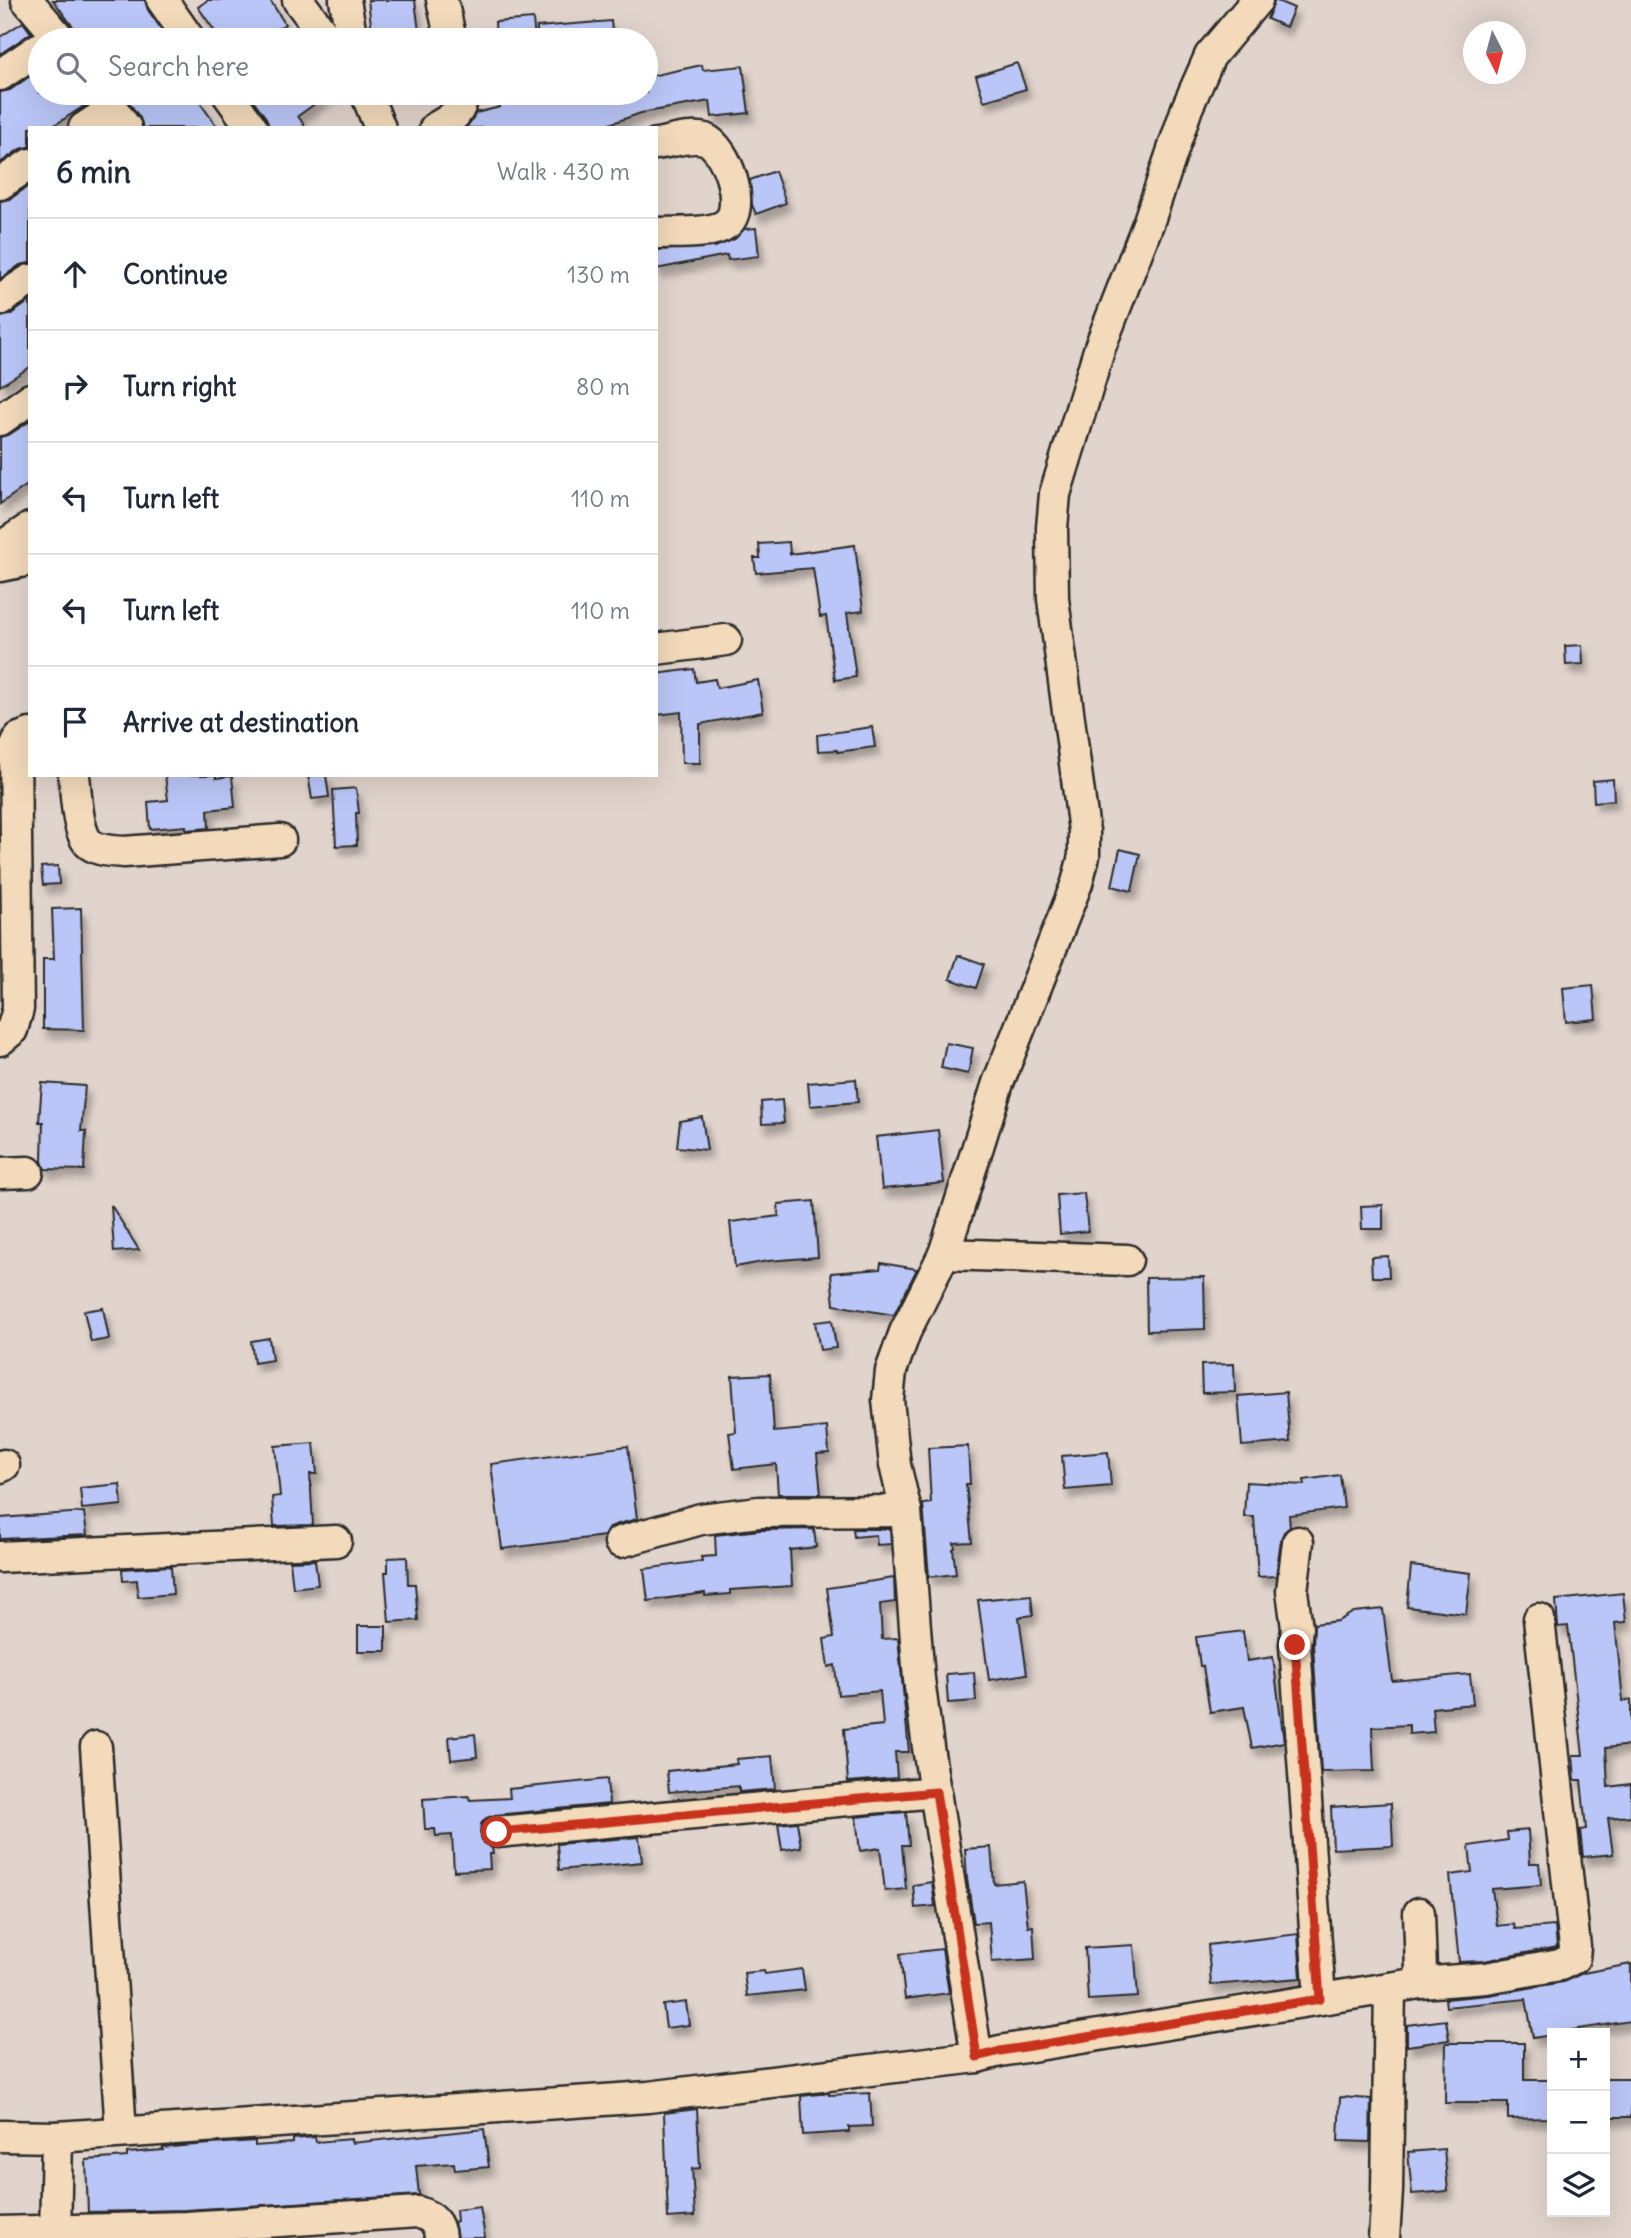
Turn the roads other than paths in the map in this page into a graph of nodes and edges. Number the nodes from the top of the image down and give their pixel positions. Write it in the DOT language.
graph roads {
  1 [pos="27,0"];
  2 [pos="162,0"];
  3 [pos="298,0"];
  4 [pos="442,0"];
  5 [pos="1257,0"];
  6 [pos="341,20"];
  7 [pos="45,28"];
  8 [pos="182,28"];
  9 [pos="448,28"];
  10 [pos="28,57"];
  11 [pos="0,75"];
  12 [pos="236,105"];
  13 [pos="371,105"];
  14 [pos="462,105"];
  15 [pos="113,110"];
  16 [pos="87,126"];
  17 [pos="251,126"];
  18 [pos="379,126"];
  19 [pos="438,126"];
  20 [pos="658,144"];
  21 [pos="28,165"];
  22 [pos="0,184"];
  23 [pos="658,233"];
  24 [pos="28,281"];
  25 [pos="0,300"];
  26 [pos="28,400"];
  27 [pos="0,420"];
  28 [pos="28,529"];
  29 [pos="0,548"];
  30 [pos="28,560"];
  31 [pos="0,566"];
  32 [pos="726,640"];
  33 [pos="658,649"];
  34 [pos="22,741"];
  35 [pos="74,777"];
  36 [pos="280,839"];
  37 [pos="0,1040"];
  38 [pos="944,1254"];
  39 [pos="1127,1260"];
  40 [pos="906,1511"];
  41 [pos="336,1541"];
  42 [pos="620,1542"];
  43 [pos="1298,1542"];
  44 [pos="0,1557"];
  45 [pos="1539,1619"];
  46 [pos="96,1747"];
  47 [pos="936,1792"];
  48 [pos="497,1832"];
  49 [pos="1419,1913"];
  50 [pos="1420,1983"];
  51 [pos="1390,1988"];
  52 [pos="1320,1999"];
  53 [pos="977,2057"];
  54 [pos="121,2132"];
  55 [pos="0,2136"];
  56 [pos="57,2137"];
  57 [pos="347,2227"];
  58 [pos="258,2230"];
  59 [pos="0,2232"];
  60 [pos="186,2233"];
  61 [pos="440,2233"];
  62 [pos="55,2235"];
  63 [pos="1384,2238"];
  1 -- 7 [label="street"];
  2 -- 8 [label="street"];
  3 -- 6 [label="street"];
  4 -- 9 [label="street"];
  5 -- 38 [label="street"];
  10 -- 11 [label="street"];
  12 -- 17 [label="street"];
  13 -- 18 [label="street"];
  14 -- 19 [label="street"];
  15 -- 16 [label="street"];
  20 -- 23 [label="street"];
  21 -- 22 [label="street"];
  24 -- 25 [label="street"];
  26 -- 27 [label="street"];
  28 -- 29 [label="street"];
  30 -- 31 [label="street"];
  32 -- 33 [label="street"];
  34 -- 37 [label="street"];
  35 -- 36 [label="street"];
  38 -- 39 [label="street"];
  38 -- 40 [label="street"];
  40 -- 42 [label="street"];
  40 -- 47 [label="street"];
  41 -- 44 [label="street"];
  43 -- 52 [label="street"];
  45 -- 50 [label="street"];
  46 -- 54 [label="street"];
  47 -- 48 [label="street"];
  47 -- 53 [label="street"];
  49 -- 50 [label="street"];
  50 -- 51 [label="street"];
  51 -- 52 [label="street"];
  51 -- 63 [label="street"];
  52 -- 53 [label="street"];
  53 -- 54 [label="street"];
  54 -- 56 [label="street"];
  55 -- 56 [label="street"];
  56 -- 62 [label="street"];
  57 -- 58 [label="street"];
  57 -- 61 [label="street"];
  58 -- 60 [label="street"];
  59 -- 62 [label="street"];
  60 -- 62 [label="street"];
}
